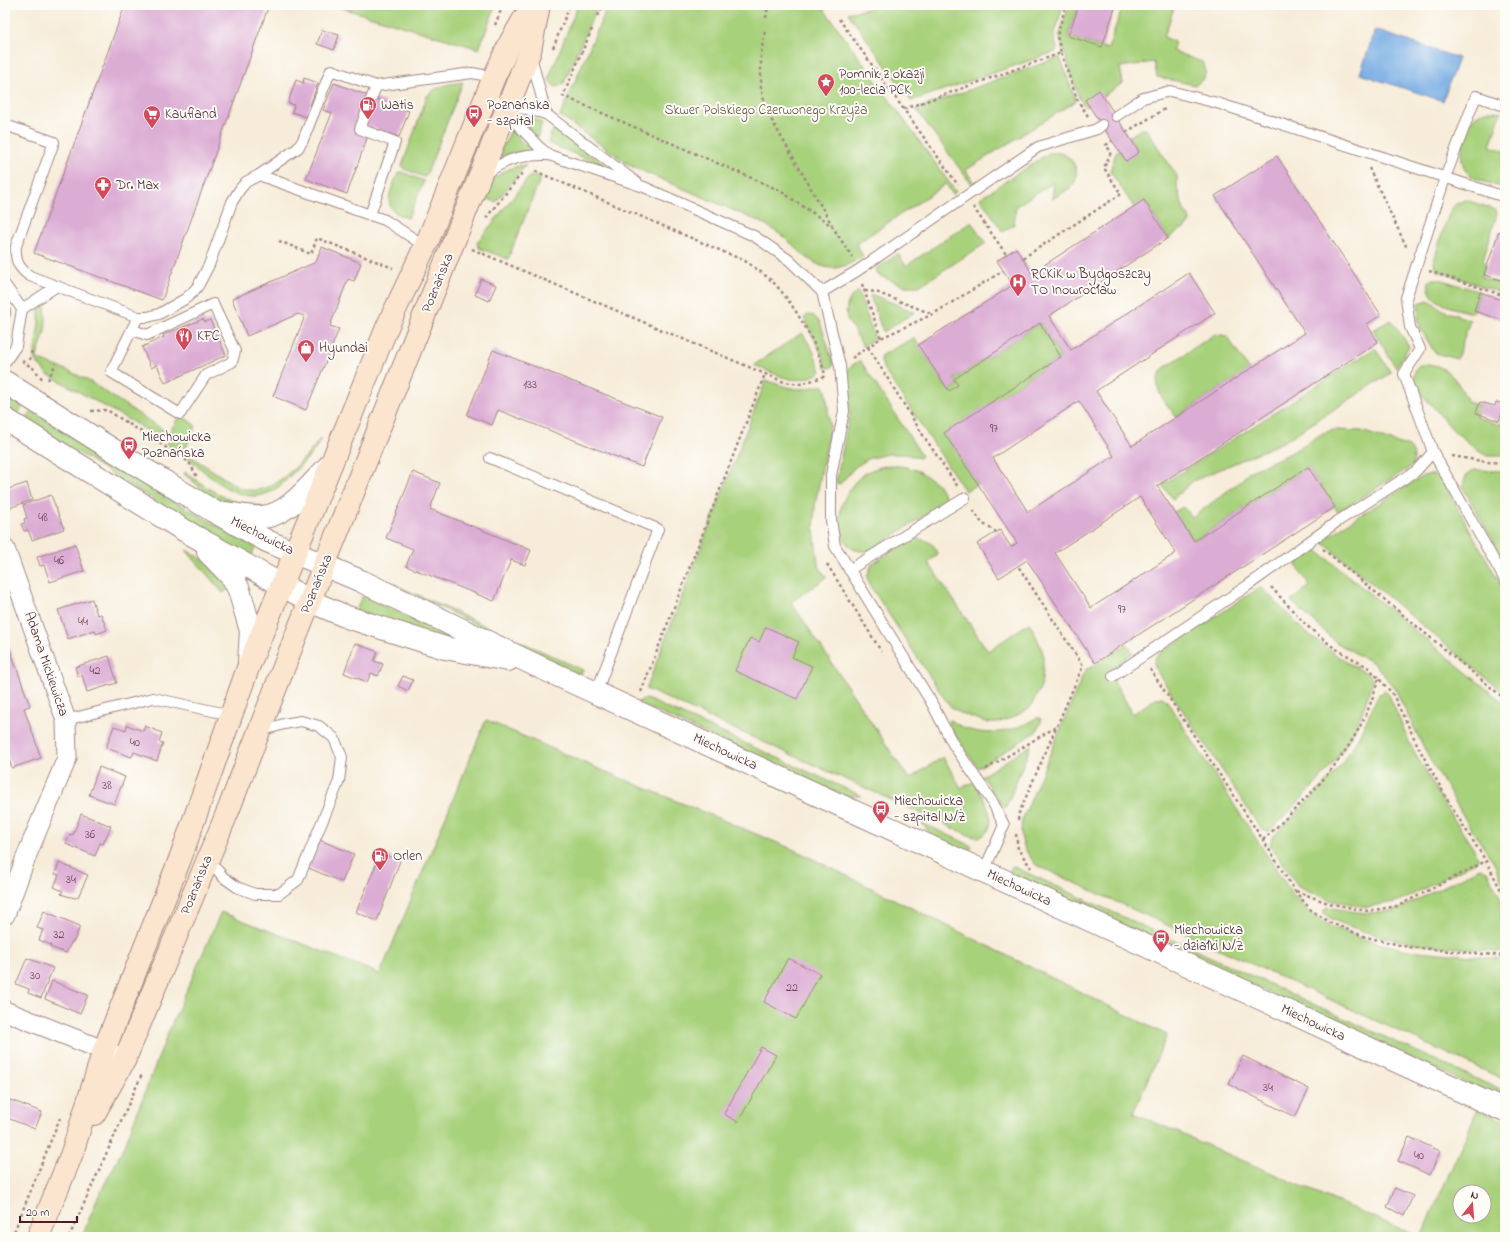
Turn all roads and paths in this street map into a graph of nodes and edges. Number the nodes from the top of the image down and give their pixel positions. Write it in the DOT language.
graph roads {
  1 [pos="503,5"];
  2 [pos="532,5"];
  3 [pos="539,5"];
  4 [pos="570,5"];
  5 [pos="603,5"];
  6 [pos="768,5"];
  7 [pos="829,5"];
  8 [pos="1066,5"];
  9 [pos="832,10"];
  10 [pos="598,16"];
  11 [pos="766,18"];
  12 [pos="839,18"];
  13 [pos="592,29"];
  14 [pos="493,30"];
  15 [pos="765,32"];
  16 [pos="540,52"];
  17 [pos="1061,53"];
  18 [pos="376,86"];
  19 [pos="490,87"];
  20 [pos="1187,96"];
  21 [pos="509,106"];
  22 [pos="1505,106"];
  23 [pos="904,109"];
  24 [pos="546,114"];
  25 [pos="1116,116"];
  26 [pos="5,125"];
  27 [pos="1099,127"];
  28 [pos="1126,132"];
  29 [pos="1112,141"];
  30 [pos="1106,145"];
  31 [pos="549,155"];
  32 [pos="531,169"];
  33 [pos="258,175"];
  34 [pos="480,178"];
  35 [pos="1445,178"];
  36 [pos="644,188"];
  37 [pos="966,196"];
  38 [pos="1505,197"];
  39 [pos="370,215"];
  40 [pos="832,226"];
  41 [pos="279,240"];
  42 [pos="425,246"];
  43 [pos="471,249"];
  44 [pos="1006,254"];
  45 [pos="1023,258"];
  46 [pos="396,269"];
  47 [pos="858,271"];
  48 [pos="1003,271"];
  49 [pos="5,285"];
  50 [pos="57,286"];
  51 [pos="865,291"];
  52 [pos="822,292"];
  53 [pos="22,309"];
  54 [pos="933,314"];
  55 [pos="138,316"];
  56 [pos="133,330"];
  57 [pos="881,338"];
  58 [pos="868,347"];
  59 [pos="8,358"];
  60 [pos="56,363"];
  61 [pos="840,366"];
  62 [pos="765,374"];
  63 [pos="825,377"];
  64 [pos="5,382"];
  65 [pos="90,411"];
  66 [pos="5,419"];
  67 [pos="1433,452"];
  68 [pos="490,458"];
  69 [pos="1505,463"];
  70 [pos="329,466"];
  71 [pos="203,480"];
  72 [pos="965,498"];
  73 [pos="213,511"];
  74 [pos="182,529"];
  75 [pos="996,532"];
  76 [pos="1312,540"];
  77 [pos="5,549"];
  78 [pos="294,553"];
  79 [pos="826,562"];
  80 [pos="326,565"];
  81 [pos="1018,566"];
  82 [pos="849,570"];
  83 [pos="1261,576"];
  84 [pos="1505,580"];
  85 [pos="281,585"];
  86 [pos="310,601"];
  87 [pos="881,652"];
  88 [pos="1142,657"];
  89 [pos="533,664"];
  90 [pos="248,665"];
  91 [pos="1113,676"];
  92 [pos="1379,678"];
  93 [pos="640,692"];
  94 [pos="596,693"];
  95 [pos="1505,699"];
  96 [pos="231,716"];
  97 [pos="66,720"];
  98 [pos="1056,727"];
  99 [pos="260,731"];
  100 [pos="974,776"];
  101 [pos="1017,824"];
  102 [pos="1015,830"];
  103 [pos="1264,840"];
  104 [pos="208,858"];
  105 [pos="1486,861"];
  106 [pos="1031,868"];
  107 [pos="984,871"];
  108 [pos="1295,891"];
  109 [pos="9,895"];
  110 [pos="1505,898"];
  111 [pos="5,915"];
  112 [pos="1505,956"];
  113 [pos="5,1011"];
  114 [pos="104,1050"];
  115 [pos="125,1059"];
  116 [pos="144,1069"];
  117 [pos="1505,1111"];
  118 [pos="72,1153"];
  119 [pos="38,1237"];
  120 [pos="69,1237"];
  1 -- 14 [label="path"];
  2 -- 19 [label="main road, Poznańska"];
  3 -- 16 [label="main road, Poznańska"];
  4 -- 16 [label="path"];
  5 -- 10 [label="path"];
  6 -- 11 [label="path"];
  7 -- 9 [label="path"];
  8 -- 17 [label="path"];
  12 -- 23 [label="path"];
  13 -- 40 [label="path"];
  15 -- 40 [label="path"];
  16 -- 21 [label="main road, Poznańska"];
  16 -- 24 [label="lane"];
  17 -- 23 [label="path"];
  17 -- 27 [label="path"];
  18 -- 19 [label="lane"];
  18 -- 33 [label="lane"];
  18 -- 39 [label="lane"];
  19 -- 21 [label="lane"];
  19 -- 42 [label="main road, Poznańska"];
  20 -- 25 [label="lane"];
  20 -- 28 [label="path"];
  20 -- 35 [label="lane"];
  21 -- 24 [label="lane"];
  21 -- 31 [label="lane"];
  21 -- 34 [label="main road, Poznańska"];
  22 -- 35 [label="lane"];
  23 -- 37 [label="path"];
  24 -- 36 [label="lane"];
  26 -- 50 [label="lane"];
  27 -- 30 [label="path"];
  27 -- 37 [label="lane"];
  29 -- 30 [label="path"];
  30 -- 45 [label="path"];
  31 -- 34 [label="lane"];
  31 -- 36 [label="lane"];
  32 -- 63 [label="path"];
  33 -- 39 [label="lane"];
  33 -- 55 [label="lane"];
  34 -- 80 [label="main road, Poznańska"];
  35 -- 38 [label="lane"];
  35 -- 67 [label="lane"];
  36 -- 52 [label="lane"];
  37 -- 44 [label="path"];
  37 -- 47 [label="lane"];
  39 -- 42 [label="lane"];
  40 -- 47 [label="path"];
  41 -- 46 [label="path"];
  42 -- 70 [label="main road, Poznańska"];
  43 -- 62 [label="path"];
  47 -- 51 [label="path"];
  47 -- 52 [label="lane"];
  48 -- 54 [label="path"];
  49 -- 53 [label="lane"];
  50 -- 53 [label="lane"];
  50 -- 55 [label="lane"];
  51 -- 54 [label="path"];
  51 -- 57 [label="path"];
  52 -- 61 [label="lane"];
  53 -- 59 [label="lane"];
  54 -- 57 [label="path"];
  55 -- 56 [label="lane"];
  56 -- 56 [label="lane"];
  57 -- 58 [label="path"];
  58 -- 61 [label="path"];
  58 -- 72 [label="path"];
  59 -- 60 [label="path"];
  61 -- 63 [label="path"];
  61 -- 82 [label="lane"];
  62 -- 63 [label="path"];
  62 -- 93 [label="path"];
  64 -- 73 [label="street, Miechowicka"];
  65 -- 71 [label="path"];
  66 -- 74 [label="street, Miechowicka"];
  67 -- 69 [label="path"];
  67 -- 76 [label="lane"];
  67 -- 84 [label="lane"];
  68 -- 94 [label="lane"];
  70 -- 73 [label="street"];
  70 -- 78 [label="main road, Poznańska"];
  72 -- 75 [label="path"];
  72 -- 82 [label="lane"];
  73 -- 78 [label="street, Miechowicka"];
  74 -- 85 [label="street, Miechowicka"];
  74 -- 90 [label="street"];
  76 -- 83 [label="lane"];
  76 -- 95 [label="path"];
  77 -- 97 [label="street, Adama Mickiewicza"];
  78 -- 80 [label="street, Miechowicka"];
  78 -- 85 [label="main road, Poznańska"];
  79 -- 87 [label="path"];
  80 -- 86 [label="main road, Poznańska"];
  80 -- 89 [label="street, Miechowicka"];
  81 -- 98 [label="path"];
  82 -- 100 [label="lane"];
  83 -- 88 [label="lane"];
  83 -- 92 [label="path"];
  85 -- 86 [label="street, Miechowicka"];
  85 -- 90 [label="main road, Poznańska"];
  86 -- 89 [label="street, Miechowicka"];
  86 -- 99 [label="main road, Poznańska"];
  88 -- 91 [label="lane"];
  88 -- 103 [label="path"];
  89 -- 94 [label="street, Miechowicka"];
  90 -- 96 [label="main road, Poznańska"];
  92 -- 103 [label="path"];
  92 -- 105 [label="path"];
  94 -- 107 [label="street, Miechowicka"];
  96 -- 97 [label="lane"];
  96 -- 114 [label="main road, Poznańska"];
  97 -- 109 [label="street, Adama Mickiewicza"];
  98 -- 100 [label="path"];
  98 -- 101 [label="path"];
  99 -- 104 [label="main road, Poznańska"];
  99 -- 104 [label="lane"];
  100 -- 107 [label="lane"];
  102 -- 106 [label="path"];
  103 -- 108 [label="path"];
  104 -- 115 [label="main road, Poznańska"];
  105 -- 108 [label="path"];
  105 -- 110 [label="path"];
  107 -- 117 [label="street, Miechowicka"];
  108 -- 112 [label="path"];
  109 -- 111 [label="street, Adama Mickiewicza"];
  113 -- 114 [label="street"];
  114 -- 115 [label="street"];
  114 -- 118 [label="main road, Poznańska"];
  115 -- 118 [label="main road, Poznańska"];
  116 -- 120 [label="path"];
  118 -- 119 [label="main road, Poznańska"];
}
